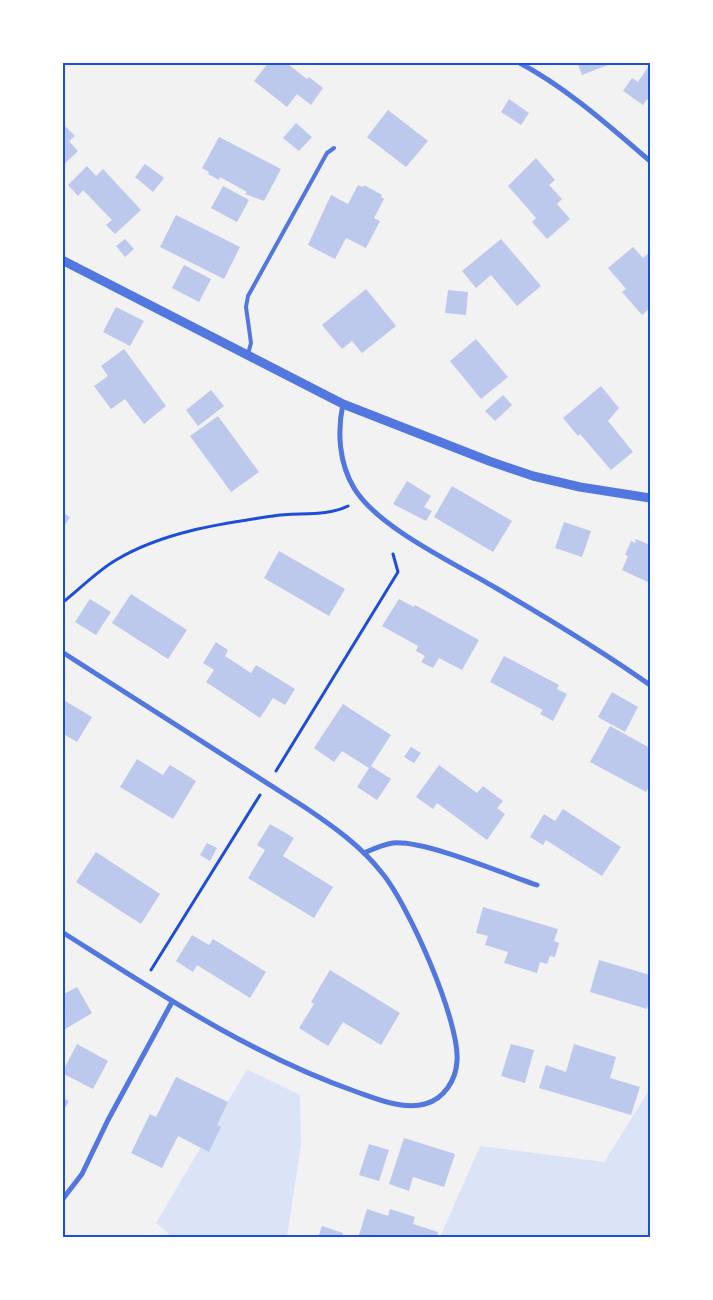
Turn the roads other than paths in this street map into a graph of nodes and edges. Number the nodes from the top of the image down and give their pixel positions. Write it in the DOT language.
graph roads {
  1 [pos="518,62"];
  2 [pos="334,148"];
  3 [pos="650,161"];
  4 [pos="62,260"];
  5 [pos="248,356"];
  6 [pos="343,404"];
  7 [pos="650,498"];
  8 [pos="62,652"];
  9 [pos="650,685"];
  10 [pos="364,853"];
  11 [pos="537,885"];
  12 [pos="62,932"];
  13 [pos="172,1002"];
  14 [pos="62,1200"];
  1 -- 3 [label="street"];
  2 -- 5 [label="lane"];
  4 -- 5 [label="street"];
  5 -- 6 [label="street"];
  6 -- 7 [label="street"];
  6 -- 9 [label="street"];
  8 -- 10 [label="street"];
  10 -- 11 [label="street"];
  10 -- 13 [label="street"];
  12 -- 13 [label="street"];
  13 -- 14 [label="street"];
}
